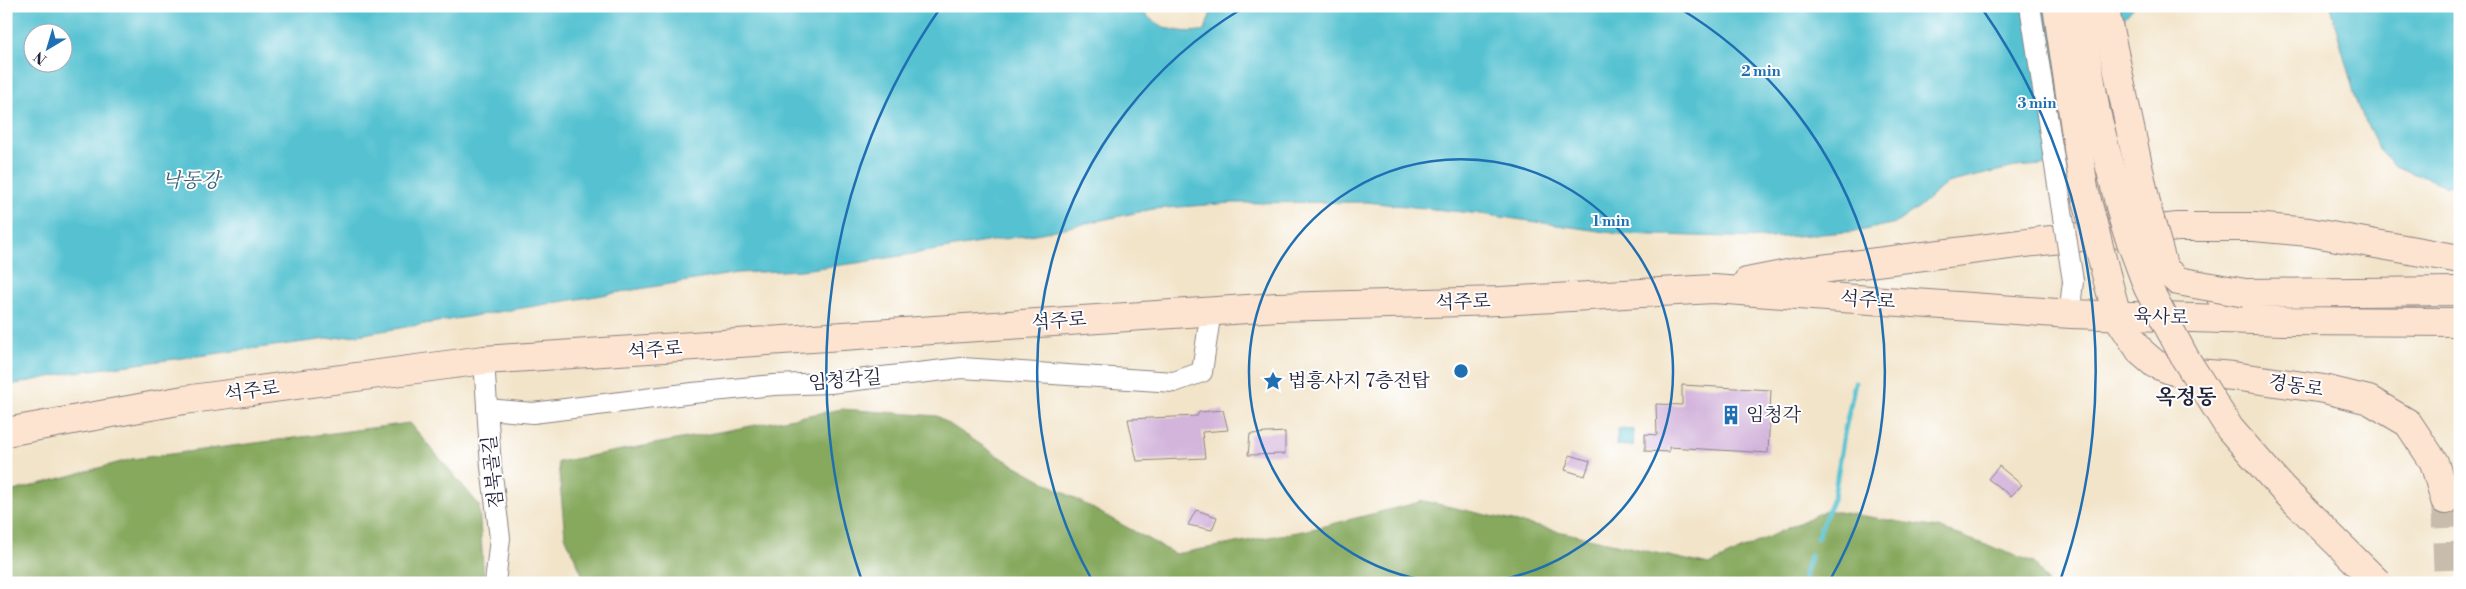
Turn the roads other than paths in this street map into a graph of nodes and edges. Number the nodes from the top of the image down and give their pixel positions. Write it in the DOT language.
graph roads {
  1 [pos="2030,6"];
  2 [pos="2057,6"];
  3 [pos="2078,6"];
  4 [pos="2104,6"];
  5 [pos="2460,259"];
  6 [pos="1713,289"];
  7 [pos="2072,290"];
  8 [pos="2460,291"];
  9 [pos="2245,293"];
  10 [pos="1210,310"];
  11 [pos="2116,316"];
  12 [pos="2460,322"];
  13 [pos="484,360"];
  14 [pos="487,409"];
  15 [pos="6,432"];
  16 [pos="2445,500"];
  17 [pos="495,583"];
  18 [pos="2378,583"];
  1 -- 7 [label="street, bridge"];
  2 -- 11 [label="street, bridge"];
  3 -- 18 [label="street, bridge"];
  4 -- 9 [label="street, bridge"];
  5 -- 6 [label="street"];
  6 -- 10 [label="street, 석주로"];
  6 -- 11 [label="street, 석주로"];
  8 -- 9 [label="street, 육사로"];
  9 -- 11 [label="street, 육사로"];
  10 -- 13 [label="street, 석주로"];
  10 -- 14 [label="street, 임청각길"];
  11 -- 12 [label="street, 육사로"];
  11 -- 16 [label="street, 경동로"];
  13 -- 14 [label="street, 점북골길"];
  13 -- 15 [label="street, 석주로"];
  14 -- 17 [label="street, 점북골길"];
}
